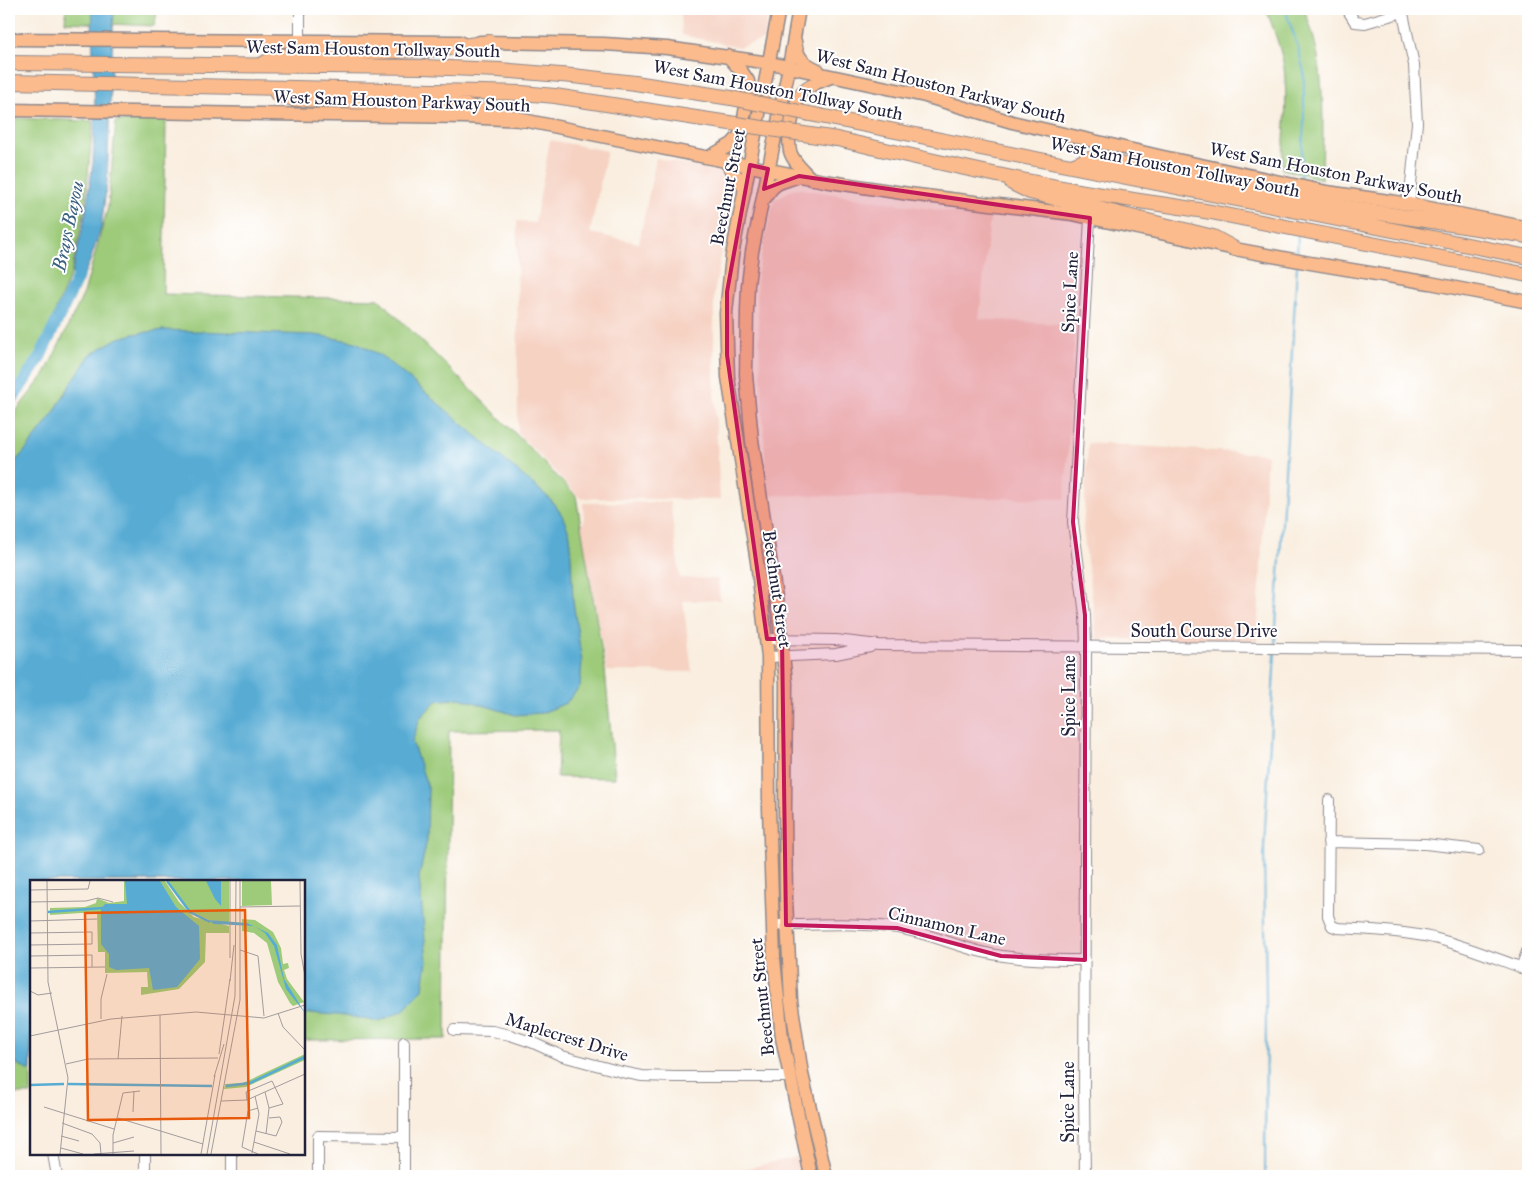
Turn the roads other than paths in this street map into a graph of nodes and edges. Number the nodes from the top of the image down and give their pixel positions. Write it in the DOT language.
graph roads {
  1 [pos="300,9"];
  2 [pos="779,9"];
  3 [pos="799,9"];
  4 [pos="1347,9"];
  5 [pos="1402,10"];
  6 [pos="775,35"];
  7 [pos="795,35"];
  8 [pos="9,39"];
  9 [pos="300,41"];
  10 [pos="489,42"];
  11 [pos="731,57"];
  12 [pos="9,63"];
  13 [pos="770,63"];
  14 [pos="261,66"];
  15 [pos="789,67"];
  16 [pos="831,77"];
  17 [pos="9,82"];
  18 [pos="257,88"];
  19 [pos="9,110"];
  20 [pos="523,120"];
  21 [pos="709,157"];
  22 [pos="726,161"];
  23 [pos="750,165"];
  24 [pos="1072,166"];
  25 [pos="768,169"];
  26 [pos="993,174"];
  27 [pos="805,177"];
  28 [pos="1273,186"];
  29 [pos="745,190"];
  30 [pos="1409,204"];
  31 [pos="760,207"];
  32 [pos="1090,218"];
  33 [pos="1528,228"];
  34 [pos="1528,236"];
  35 [pos="1235,250"];
  36 [pos="1528,257"];
  37 [pos="1528,275"];
  38 [pos="1528,302"];
  39 [pos="746,375"];
  40 [pos="728,376"];
  41 [pos="759,490"];
  42 [pos="745,494"];
  43 [pos="767,639"];
  44 [pos="782,639"];
  45 [pos="879,645"];
  46 [pos="1086,647"];
  47 [pos="1528,650"];
  48 [pos="768,657"];
  49 [pos="784,657"];
  50 [pos="1329,800"];
  51 [pos="770,809"];
  52 [pos="784,810"];
  53 [pos="1328,842"];
  54 [pos="1479,850"];
  55 [pos="772,925"];
  56 [pos="786,925"];
  57 [pos="1528,949"];
  58 [pos="1085,960"];
  59 [pos="1525,969"];
  60 [pos="454,1030"];
  61 [pos="404,1042"];
  62 [pos="790,1077"];
  63 [pos="808,1100"];
  64 [pos="404,1138"];
  65 [pos="820,1150"];
  66 [pos="806,1153"];
  67 [pos="53,1155"];
  68 [pos="145,1155"];
  69 [pos="232,1155"];
  70 [pos="58,1176"];
  71 [pos="145,1176"];
  72 [pos="232,1176"];
  73 [pos="318,1176"];
  74 [pos="404,1176"];
  75 [pos="811,1176"];
  76 [pos="826,1176"];
  77 [pos="1085,1176"];
  1 -- 9 [label="street"];
  2 -- 6 [label="main road, Beechnut Street"];
  3 -- 7 [label="main road, Beechnut Street"];
  4 -- 5 [label="street"];
  5 -- 30 [label="street"];
  6 -- 11 [label="main road"];
  6 -- 13 [label="main road, Beechnut Street"];
  7 -- 15 [label="main road, Beechnut Street"];
  7 -- 16 [label="main road"];
  8 -- 9 [label="main road, West Sam Houston Parkway South"];
  9 -- 10 [label="main road, West Sam Houston Parkway South"];
  10 -- 11 [label="main road, West Sam Houston Parkway South"];
  10 -- 14 [label="highway"];
  11 -- 13 [label="main road, West Sam Houston Parkway South"];
  11 -- 21 [label="main road"];
  12 -- 14 [label="highway, West Sam Houston Tollway South"];
  13 -- 15 [label="main road, West Sam Houston Parkway South"];
  13 -- 23 [label="main road, Beechnut Street"];
  14 -- 24 [label="highway, West Sam Houston Tollway South, bridge"];
  15 -- 16 [label="main road, West Sam Houston Parkway South"];
  15 -- 25 [label="main road, Beechnut Street"];
  16 -- 27 [label="main road"];
  16 -- 28 [label="main road, West Sam Houston Parkway South"];
  17 -- 18 [label="highway"];
  18 -- 20 [label="highway"];
  18 -- 26 [label="highway, bridge"];
  19 -- 20 [label="main road, West Sam Houston Parkway South"];
  20 -- 21 [label="main road, West Sam Houston Parkway South"];
  21 -- 22 [label="main road, West Sam Houston Parkway South"];
  22 -- 23 [label="main road, West Sam Houston Parkway South"];
  22 -- 29 [label="main road"];
  23 -- 25 [label="main road, West Sam Houston Parkway South"];
  23 -- 29 [label="main road, Beechnut Street"];
  24 -- 28 [label="highway"];
  24 -- 36 [label="highway, West Sam Houston Tollway South"];
  25 -- 27 [label="main road, West Sam Houston Parkway South"];
  25 -- 31 [label="main road, Beechnut Street"];
  26 -- 35 [label="highway"];
  26 -- 37 [label="highway"];
  27 -- 31 [label="main road"];
  27 -- 32 [label="main road, West Sam Houston Parkway South"];
  28 -- 30 [label="main road, West Sam Houston Parkway South"];
  28 -- 34 [label="highway"];
  29 -- 40 [label="main road, Beechnut Street"];
  30 -- 33 [label="main road, West Sam Houston Parkway South"];
  31 -- 39 [label="main road, Beechnut Street"];
  32 -- 35 [label="main road, West Sam Houston Parkway South"];
  32 -- 46 [label="street, Spice Lane"];
  35 -- 38 [label="main road, West Sam Houston Parkway South"];
  39 -- 40 [label="main road"];
  39 -- 41 [label="main road, Beechnut Street"];
  40 -- 42 [label="main road, Beechnut Street"];
  41 -- 42 [label="main road"];
  41 -- 44 [label="main road, Beechnut Street"];
  42 -- 43 [label="main road, Beechnut Street"];
  43 -- 44 [label="street, South Course Drive"];
  43 -- 48 [label="main road, Beechnut Street"];
  44 -- 45 [label="street, South Course Drive"];
  44 -- 49 [label="main road, Beechnut Street"];
  45 -- 46 [label="street, South Course Drive"];
  45 -- 49 [label="street, South Course Drive"];
  46 -- 47 [label="street, South Course Drive"];
  46 -- 58 [label="street, Spice Lane"];
  48 -- 49 [label="street, South Course Drive"];
  48 -- 51 [label="main road, Beechnut Street"];
  49 -- 52 [label="main road, Beechnut Street"];
  50 -- 53 [label="street"];
  51 -- 52 [label="main road"];
  51 -- 55 [label="main road, Beechnut Street"];
  52 -- 56 [label="main road, Beechnut Street"];
  53 -- 54 [label="street"];
  53 -- 59 [label="street"];
  55 -- 56 [label="street, Cinnamon Lane"];
  55 -- 62 [label="main road, Beechnut Street"];
  56 -- 58 [label="street, Cinnamon Lane"];
  56 -- 63 [label="main road, Beechnut Street"];
  57 -- 59 [label="street"];
  58 -- 77 [label="street, Spice Lane"];
  60 -- 62 [label="street, Maplecrest Drive"];
  61 -- 64 [label="street"];
  62 -- 63 [label="main road"];
  62 -- 66 [label="main road, Beechnut Street"];
  63 -- 65 [label="main road, Beechnut Street"];
  64 -- 73 [label="street"];
  64 -- 74 [label="street"];
  65 -- 66 [label="main road"];
  65 -- 76 [label="main road, Beechnut Street"];
  66 -- 75 [label="main road, Beechnut Street"];
  67 -- 70 [label="street"];
  68 -- 71 [label="street"];
  69 -- 72 [label="street"];
}
